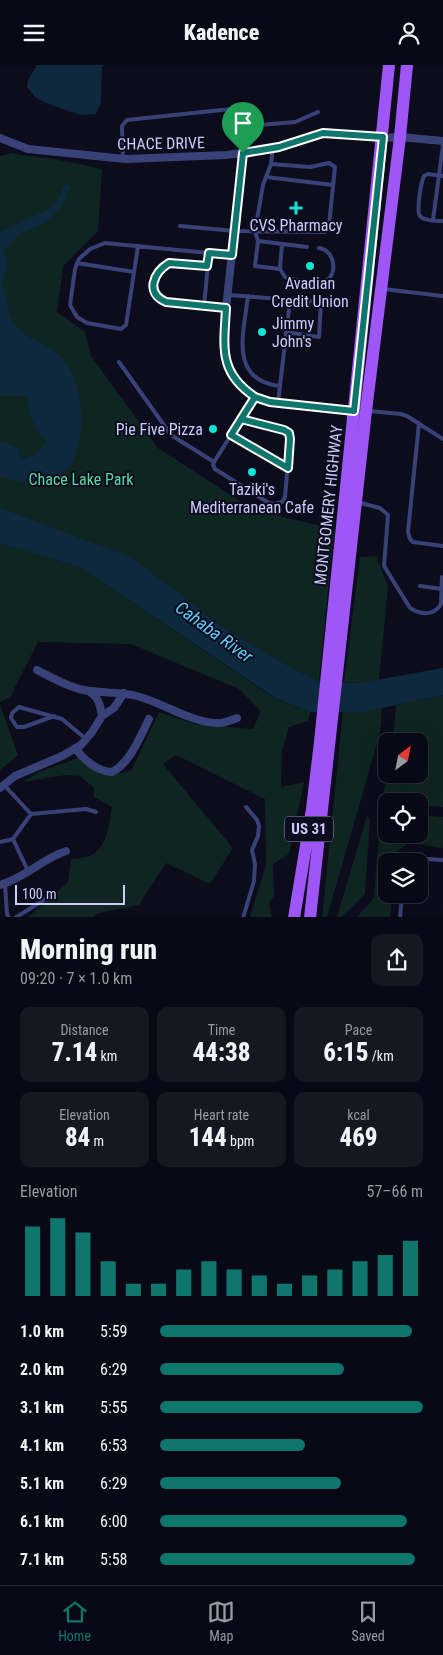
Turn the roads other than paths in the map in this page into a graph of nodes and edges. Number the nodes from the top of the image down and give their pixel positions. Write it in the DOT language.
graph roads {
  1 [pos="389,65"];
  2 [pos="407,65"];
  3 [pos="318,112"];
  4 [pos="247,126"];
  5 [pos="383,137"];
  6 [pos="400,137"];
  7 [pos="0,139"];
  8 [pos="443,143"];
  9 [pos="272,148"];
  10 [pos="243,153"];
  11 [pos="123,159"];
  12 [pos="271,165"];
  13 [pos="441,176"];
  14 [pos="266,177"];
  15 [pos="333,185"];
  16 [pos="434,220"];
  17 [pos="443,221"];
  18 [pos="180,226"];
  19 [pos="235,231"];
  20 [pos="254,231"];
  21 [pos="258,241"];
  22 [pos="282,244"];
  23 [pos="138,247"];
  24 [pos="307,247"];
  25 [pos="319,248"];
  26 [pos="209,253"];
  27 [pos="232,255"];
  28 [pos="77,263"];
  29 [pos="207,266"];
  30 [pos="280,269"];
  31 [pos="134,272"];
  32 [pos="381,289"];
  33 [pos="228,295"];
  34 [pos="248,295"];
  35 [pos="443,295"];
  36 [pos="290,299"];
  37 [pos="204,307"];
  38 [pos="226,308"];
  39 [pos="286,332"];
  40 [pos="119,362"];
  41 [pos="280,386"];
  42 [pos="255,397"];
  43 [pos="278,403"];
  44 [pos="360,411"];
  45 [pos="241,419"];
  46 [pos="419,423"];
  47 [pos="231,435"];
  48 [pos="443,439"];
  49 [pos="214,462"];
  50 [pos="288,468"];
  51 [pos="356,501"];
  52 [pos="443,546"];
  53 [pos="442,577"];
  54 [pos="420,586"];
  55 [pos="341,587"];
  56 [pos="442,589"];
  57 [pos="37,670"];
  58 [pos="90,691"];
  59 [pos="124,693"];
  60 [pos="54,716"];
  61 [pos="102,716"];
  62 [pos="236,718"];
  63 [pos="149,719"];
  64 [pos="86,739"];
  65 [pos="325,743"];
  66 [pos="76,749"];
  67 [pos="2,787"];
  68 [pos="246,807"];
  69 [pos="96,812"];
  70 [pos="31,815"];
  71 [pos="13,839"];
  72 [pos="0,842"];
  73 [pos="66,851"];
  74 [pos="428,859"];
  75 [pos="443,860"];
  76 [pos="29,873"];
  77 [pos="2,885"];
  78 [pos="47,898"];
  79 [pos="401,903"];
  80 [pos="9,917"];
  81 [pos="15,917"];
  82 [pos="243,917"];
  83 [pos="294,917"];
  84 [pos="310,917"];
  85 [pos="400,917"];
  1 -- 5 [label="main road, MONTGOMERY HIGHWAY / US 31"];
  2 -- 6 [label="main road, MONTGOMERY HIGHWAY / US 31"];
  3 -- 4 [label="lane"];
  4 -- 10 [label="lane"];
  4 -- 11 [label="lane"];
  5 -- 6 [label="street, CHACE DRIVE"];
  5 -- 9 [label="street, CHACE DRIVE"];
  5 -- 44 [label="main road, MONTGOMERY HIGHWAY / US 31"];
  6 -- 8 [label="street, CHACE DRIVE"];
  6 -- 32 [label="main road, MONTGOMERY HIGHWAY / US 31"];
  7 -- 11 [label="street, CHACE DRIVE"];
  8 -- 13 [label="lane"];
  9 -- 10 [label="street, CHACE DRIVE"];
  9 -- 12 [label="lane"];
  10 -- 11 [label="street, CHACE DRIVE"];
  10 -- 19 [label="street"];
  12 -- 14 [label="lane"];
  12 -- 15 [label="lane"];
  13 -- 16 [label="lane"];
  13 -- 16 [label="lane"];
  14 -- 15 [label="lane"];
  14 -- 20 [label="lane"];
  15 -- 20 [label="lane"];
  16 -- 17 [label="lane"];
  18 -- 19 [label="lane"];
  19 -- 20 [label="lane"];
  19 -- 27 [label="street"];
  20 -- 21 [label="lane"];
  21 -- 22 [label="lane"];
  21 -- 30 [label="lane"];
  22 -- 24 [label="lane"];
  22 -- 30 [label="lane"];
  23 -- 26 [label="lane"];
  23 -- 28 [label="lane"];
  23 -- 31 [label="lane"];
  25 -- 30 [label="lane"];
  26 -- 27 [label="lane"];
  26 -- 29 [label="lane"];
  27 -- 33 [label="street"];
  28 -- 31 [label="lane"];
  28 -- 31 [label="lane"];
  29 -- 37 [label="lane"];
  29 -- 37 [label="lane"];
  32 -- 35 [label="lane"];
  32 -- 44 [label="main road, MONTGOMERY HIGHWAY / US 31"];
  33 -- 34 [label="lane"];
  33 -- 38 [label="street"];
  34 -- 36 [label="lane"];
  34 -- 41 [label="lane"];
  36 -- 39 [label="lane"];
  36 -- 39 [label="lane"];
  37 -- 38 [label="lane"];
  38 -- 42 [label="street"];
  39 -- 41 [label="lane"];
  40 -- 49 [label="lane"];
  41 -- 43 [label="lane"];
  42 -- 43 [label="street"];
  42 -- 45 [label="lane"];
  43 -- 44 [label="street"];
  44 -- 46 [label="lane"];
  44 -- 51 [label="main road, MONTGOMERY HIGHWAY / US 31"];
  44 -- 55 [label="main road, MONTGOMERY HIGHWAY / US 31"];
  45 -- 47 [label="lane"];
  45 -- 50 [label="lane"];
  46 -- 48 [label="lane"];
  46 -- 52 [label="lane"];
  47 -- 49 [label="lane"];
  47 -- 50 [label="lane"];
  49 -- 50 [label="lane"];
  51 -- 55 [label="main road, MONTGOMERY HIGHWAY / US 31"];
  51 -- 56 [label="lane"];
  53 -- 56 [label="lane"];
  54 -- 56 [label="lane"];
  55 -- 65 [label="main road, MONTGOMERY HIGHWAY / US 31"];
  57 -- 58 [label="street"];
  58 -- 59 [label="street"];
  58 -- 61 [label="street"];
  59 -- 61 [label="street"];
  59 -- 62 [label="street"];
  60 -- 60 [label="lane"];
  60 -- 64 [label="lane"];
  61 -- 64 [label="street"];
  63 -- 66 [label="street"];
  64 -- 66 [label="street"];
  65 -- 83 [label="main road, MONTGOMERY HIGHWAY / US 31"];
  65 -- 84 [label="main road, MONTGOMERY HIGHWAY / US 31"];
  66 -- 67 [label="street"];
  67 -- 70 [label="lane"];
  68 -- 82 [label="lane"];
  69 -- 70 [label="lane"];
  70 -- 71 [label="lane"];
  71 -- 72 [label="lane"];
  71 -- 76 [label="lane"];
  73 -- 76 [label="street"];
  74 -- 75 [label="lane"];
  76 -- 77 [label="street"];
  77 -- 80 [label="lane"];
  78 -- 81 [label="lane"];
  79 -- 85 [label="lane"];
}
